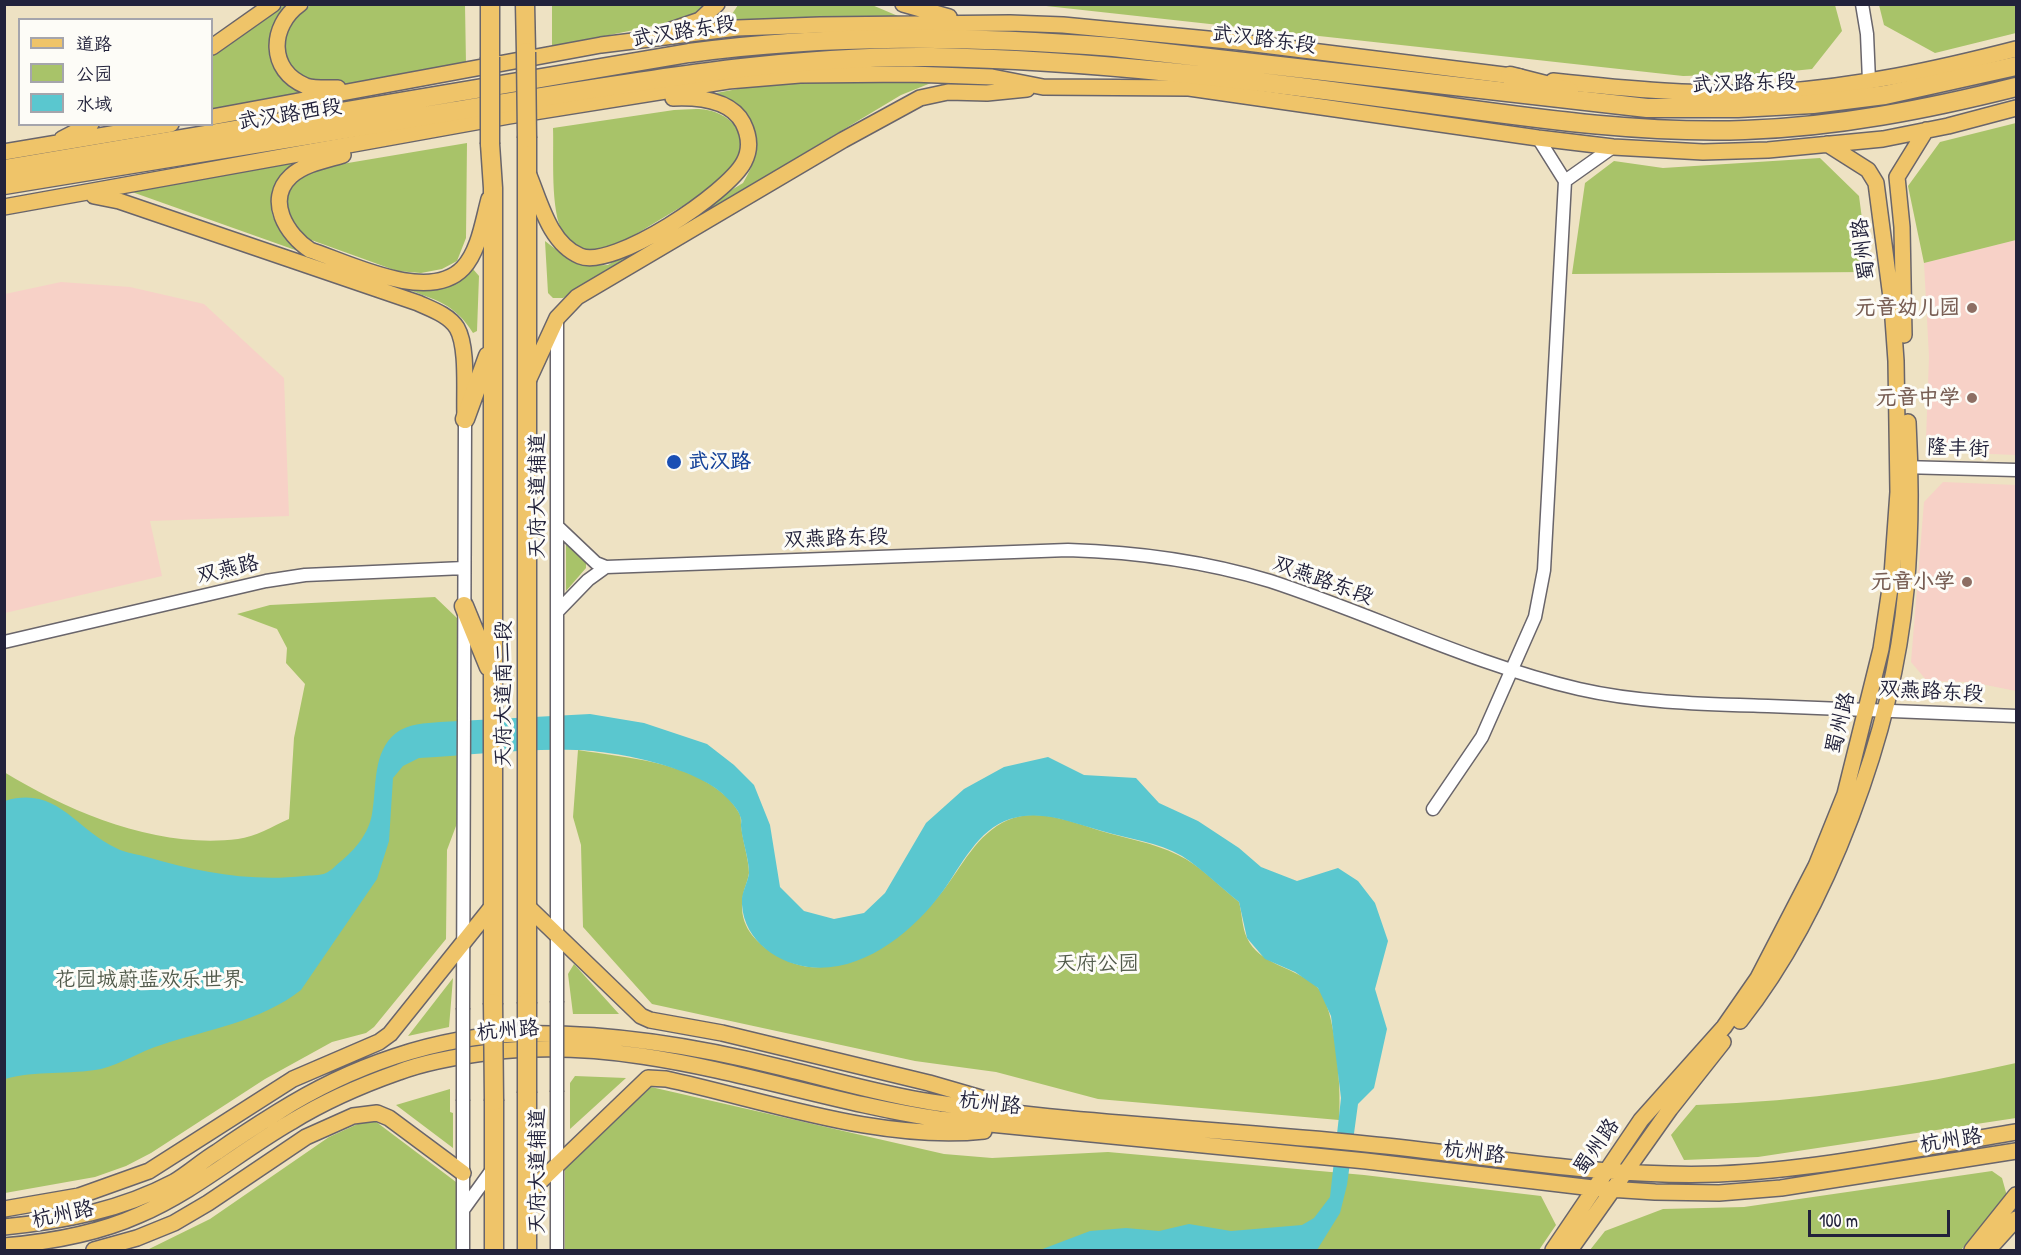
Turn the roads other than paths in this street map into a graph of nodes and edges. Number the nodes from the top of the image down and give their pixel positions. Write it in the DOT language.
graph roads {
  1 [pos="273,4"];
  2 [pos="300,4"];
  3 [pos="717,4"];
  4 [pos="903,4"];
  5 [pos="1862,4"];
  6 [pos="525,5"];
  7 [pos="488,10"];
  8 [pos="990,23"];
  9 [pos="601,45"];
  10 [pos="213,46"];
  11 [pos="2016,49"];
  12 [pos="2016,66"];
  13 [pos="1510,76"];
  14 [pos="1869,81"];
  15 [pos="505,84"];
  16 [pos="386,86"];
  17 [pos="1043,87"];
  18 [pos="2016,87"];
  19 [pos="619,98"];
  20 [pos="511,102"];
  21 [pos="1647,108"];
  22 [pos="2016,108"];
  23 [pos="213,117"];
  24 [pos="88,126"];
  25 [pos="160,126"];
  26 [pos="1926,130"];
  27 [pos="394,137"];
  28 [pos="1538,138"];
  29 [pos="1827,144"];
  30 [pos="47,147"];
  31 [pos="1613,147"];
  32 [pos="4,152"];
  33 [pos="4,168"];
  34 [pos="527,170"];
  35 [pos="1565,181"];
  36 [pos="4,185"];
  37 [pos="492,188"];
  38 [pos="82,194"];
  39 [pos="4,207"];
  40 [pos="557,318"];
  41 [pos="492,344"];
  42 [pos="527,384"];
  43 [pos="465,419"];
  44 [pos="1904,467"];
  45 [pos="2016,470"];
  46 [pos="557,526"];
  47 [pos="606,567"];
  48 [pos="464,568"];
  49 [pos="464,606"];
  50 [pos="557,612"];
  51 [pos="4,642"];
  52 [pos="1512,671"];
  53 [pos="492,674"];
  54 [pos="1866,709"];
  55 [pos="1883,711"];
  56 [pos="2016,716"];
  57 [pos="1433,809"];
  58 [pos="527,906"];
  59 [pos="491,908"];
  60 [pos="557,935"];
  61 [pos="464,943"];
  62 [pos="1032,1114"];
  63 [pos="1012,1128"];
  64 [pos="2016,1132"];
  65 [pos="2016,1151"];
  66 [pos="557,1164"];
  67 [pos="495,1166"];
  68 [pos="1608,1171"];
  69 [pos="463,1173"];
  70 [pos="1626,1173"];
  71 [pos="1593,1188"];
  72 [pos="1614,1189"];
  73 [pos="527,1194"];
  74 [pos="2016,1195"];
  75 [pos="4,1209"];
  76 [pos="463,1210"];
  77 [pos="2016,1219"];
  78 [pos="4,1227"];
  79 [pos="4,1246"];
  80 [pos="94,1251"];
  81 [pos="463,1251"];
  82 [pos="494,1251"];
  83 [pos="527,1251"];
  84 [pos="557,1251"];
  85 [pos="1553,1251"];
  86 [pos="1570,1251"];
  87 [pos="1972,1251"];
  88 [pos="1988,1251"];
  1 -- 10 [label="main road"];
  2 -- 16 [label="main road"];
  3 -- 9 [label="main road"];
  4 -- 8 [label="main road"];
  5 -- 14 [label="street"];
  6 -- 34 [label="highway, 天府大道南二段, bridge"];
  7 -- 37 [label="highway, 天府大道南二段, bridge"];
  8 -- 9 [label="main road"];
  8 -- 13 [label="main road"];
  9 -- 16 [label="main road"];
  11 -- 14 [label="main road"];
  12 -- 21 [label="highway, 武汉路东段"];
  13 -- 14 [label="main road"];
  13 -- 21 [label="highway"];
  15 -- 21 [label="highway, 武汉路东段"];
  15 -- 33 [label="highway, 武汉路西段"];
  16 -- 23 [label="main road"];
  17 -- 19 [label="main road"];
  17 -- 28 [label="main road"];
  17 -- 40 [label="main road"];
  18 -- 20 [label="highway, 武汉路东段"];
  19 -- 27 [label="main road"];
  19 -- 34 [label="main road"];
  20 -- 36 [label="highway, 武汉路西段"];
  22 -- 26 [label="main road"];
  24 -- 30 [label="main road"];
  25 -- 30 [label="main road"];
  26 -- 29 [label="main road"];
  26 -- 44 [label="main road, 蜀州路"];
  27 -- 37 [label="main road"];
  27 -- 38 [label="main road"];
  28 -- 31 [label="main road"];
  28 -- 35 [label="street"];
  29 -- 31 [label="main road"];
  29 -- 44 [label="main road, 蜀州路"];
  30 -- 32 [label="main road"];
  31 -- 35 [label="street"];
  34 -- 42 [label="highway, 天府大道南二段"];
  35 -- 52 [label="street"];
  37 -- 41 [label="highway, 天府大道南二段"];
  38 -- 39 [label="main road"];
  38 -- 43 [label="main road"];
  40 -- 42 [label="main road"];
  40 -- 46 [label="street, 天府大道辅道"];
  41 -- 43 [label="highway"];
  41 -- 53 [label="highway, 天府大道南二段"];
  42 -- 58 [label="highway, 天府大道南二段"];
  43 -- 48 [label="street"];
  44 -- 45 [label="street, 隆丰街"];
  44 -- 54 [label="main road, 蜀州路"];
  44 -- 55 [label="main road, 蜀州路"];
  46 -- 47 [label="street"];
  46 -- 50 [label="street, 天府大道辅道"];
  47 -- 50 [label="street"];
  47 -- 52 [label="street, 双燕路东段"];
  48 -- 49 [label="street"];
  48 -- 51 [label="street, 双燕路"];
  49 -- 53 [label="highway"];
  49 -- 61 [label="street"];
  50 -- 60 [label="street, 天府大道辅道"];
  52 -- 54 [label="street, 双燕路东段"];
  52 -- 57 [label="street"];
  53 -- 59 [label="highway, 天府大道南二段"];
  54 -- 55 [label="street, 双燕路东段"];
  54 -- 68 [label="main road, 蜀州路"];
  55 -- 56 [label="street, 双燕路东段"];
  55 -- 70 [label="main road, 蜀州路"];
  58 -- 60 [label="main road"];
  58 -- 73 [label="highway, 天府大道南二段, bridge"];
  59 -- 61 [label="main road"];
  59 -- 67 [label="highway, 天府大道南二段, bridge"];
  60 -- 62 [label="main road"];
  60 -- 66 [label="street, 天府大道辅道, bridge"];
  61 -- 69 [label="street, bridge"];
  61 -- 75 [label="main road"];
  62 -- 68 [label="main road, 杭州路"];
  62 -- 78 [label="main road, 杭州路"];
  63 -- 66 [label="main road"];
  63 -- 71 [label="main road, 杭州路"];
  63 -- 79 [label="main road, 杭州路"];
  64 -- 70 [label="main road, 杭州路"];
  65 -- 72 [label="main road, 杭州路"];
  66 -- 73 [label="main road"];
  66 -- 84 [label="street, 天府大道辅道"];
  67 -- 76 [label="street"];
  67 -- 82 [label="highway, 天府大道南二段"];
  68 -- 70 [label="main road, 杭州路"];
  68 -- 71 [label="main road, 蜀州路"];
  69 -- 76 [label="street"];
  69 -- 80 [label="main road"];
  70 -- 72 [label="main road, 蜀州路"];
  71 -- 72 [label="main road, 杭州路"];
  71 -- 85 [label="main road, 蜀州路"];
  72 -- 86 [label="main road, 蜀州路"];
  73 -- 83 [label="highway, 天府大道南二段"];
  74 -- 87 [label="main road"];
  76 -- 81 [label="street"];
  77 -- 88 [label="main road"];
}
